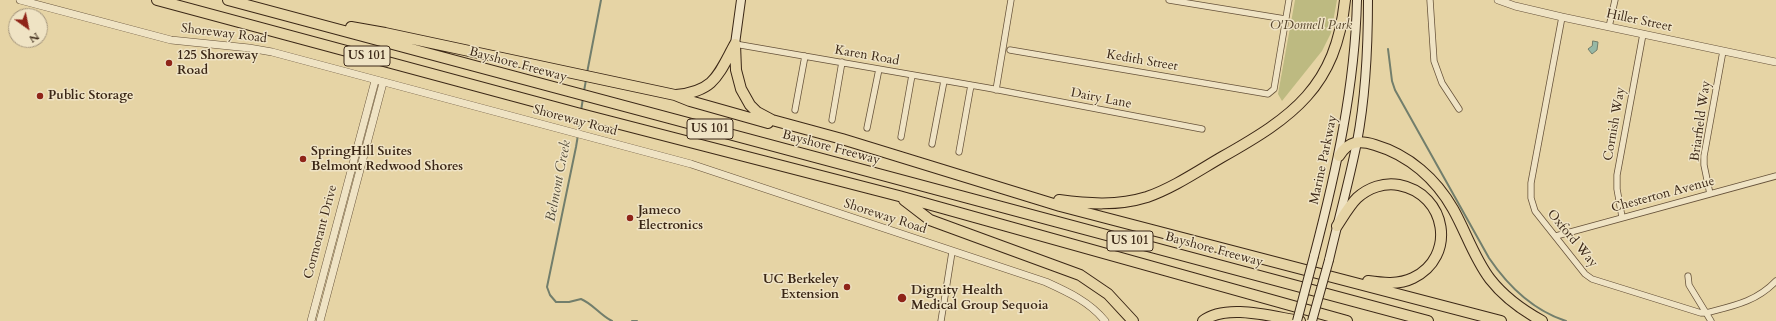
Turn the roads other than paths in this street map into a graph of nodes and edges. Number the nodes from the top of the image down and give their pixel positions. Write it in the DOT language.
graph roads {
  1 [pos="20,0"];
  2 [pos="157,0"];
  3 [pos="228,0"];
  4 [pos="741,0"];
  5 [pos="1011,0"];
  6 [pos="1168,0"];
  7 [pos="1289,0"];
  8 [pos="1345,0"];
  9 [pos="1356,0"];
  10 [pos="1368,0"];
  11 [pos="1430,0"];
  12 [pos="1498,0"];
  13 [pos="1615,0"];
  14 [pos="292,17"];
  15 [pos="1562,17"];
  16 [pos="1286,20"];
  17 [pos="1609,27"];
  18 [pos="1643,34"];
  19 [pos="735,44"];
  20 [pos="1010,50"];
  21 [pos="1723,51"];
  22 [pos="804,56"];
  23 [pos="842,62"];
  24 [pos="1776,62"];
  25 [pos="879,69"];
  26 [pos="912,75"];
  27 [pos="375,81"];
  28 [pos="944,81"];
  29 [pos="383,83"];
  30 [pos="971,86"];
  31 [pos="996,90"];
  32 [pos="675,95"];
  33 [pos="1459,109"];
  34 [pos="795,110"];
  35 [pos="832,120"];
  36 [pos="867,128"];
  37 [pos="1202,129"];
  38 [pos="901,137"];
  39 [pos="842,139"];
  40 [pos="1357,142"];
  41 [pos="932,144"];
  42 [pos="959,152"];
  43 [pos="1339,156"];
  44 [pos="1776,176"];
  45 [pos="1710,194"];
  46 [pos="899,196"];
  47 [pos="1034,197"];
  48 [pos="1622,217"];
  49 [pos="1337,226"];
  50 [pos="1556,236"];
  51 [pos="952,252"];
  52 [pos="1688,276"];
  53 [pos="1344,279"];
  54 [pos="1776,282"];
  55 [pos="1706,313"];
  56 [pos="311,321"];
  57 [pos="320,321"];
  58 [pos="941,321"];
  59 [pos="1105,321"];
  60 [pos="1134,321"];
  61 [pos="1203,321"];
  62 [pos="1297,321"];
  63 [pos="1300,321"];
  64 [pos="1312,321"];
  65 [pos="1347,321"];
  66 [pos="1428,321"];
  67 [pos="1501,321"];
  68 [pos="1542,321"];
  69 [pos="1711,321"];
  1 -- 27 [label="street, Shoreway Road"];
  2 -- 46 [label="highway, US 101"];
  3 -- 14 [label="highway, Bayshore Freeway / US 101"];
  4 -- 19 [label="main road"];
  5 -- 31 [label="street"];
  6 -- 16 [label="street"];
  7 -- 16 [label="street"];
  8 -- 47 [label="highway"];
  9 -- 43 [label="main road, Marine Parkway"];
  10 -- 40 [label="main road, Marine Parkway"];
  11 -- 33 [label="street"];
  12 -- 15 [label="street, Hiller Street"];
  13 -- 17 [label="street"];
  14 -- 32 [label="highway"];
  14 -- 66 [label="highway, Bayshore Freeway / US 101"];
  15 -- 17 [label="street, Hiller Street"];
  15 -- 50 [label="street, Oxford Way"];
  16 -- 20 [label="street, Kedith Street"];
  17 -- 18 [label="street, Hiller Street"];
  18 -- 21 [label="street, Hiller Street"];
  18 -- 48 [label="street, Cornish Way"];
  19 -- 22 [label="street, Karen Road"];
  19 -- 32 [label="highway"];
  19 -- 39 [label="highway"];
  21 -- 24 [label="street, Hiller Street"];
  21 -- 45 [label="street, Briarfield Way"];
  22 -- 23 [label="street, Karen Road"];
  22 -- 34 [label="street"];
  23 -- 25 [label="street, Karen Road"];
  23 -- 35 [label="street"];
  25 -- 26 [label="street, Karen Road"];
  25 -- 36 [label="street"];
  26 -- 28 [label="street, Karen Road"];
  26 -- 38 [label="street"];
  27 -- 29 [label="street, Shoreway Road"];
  27 -- 56 [label="street, Cormorant Drive"];
  28 -- 30 [label="street, Karen Road"];
  28 -- 41 [label="street"];
  29 -- 51 [label="street, Shoreway Road"];
  29 -- 57 [label="street, Cormorant Drive"];
  30 -- 31 [label="street, Karen Road"];
  30 -- 42 [label="street"];
  31 -- 37 [label="street, Dairy Lane"];
  32 -- 39 [label="highway"];
  39 -- 47 [label="highway"];
  40 -- 43 [label="highway"];
  40 -- 49 [label="main road, Marine Parkway"];
  40 -- 68 [label="highway"];
  43 -- 62 [label="main road, Marine Parkway, bridge"];
  44 -- 45 [label="street, Chesterton Avenue"];
  45 -- 48 [label="street, Chesterton Avenue"];
  46 -- 60 [label="highway"];
  46 -- 65 [label="highway, US 101"];
  47 -- 53 [label="highway"];
  48 -- 50 [label="street, Chesterton Avenue"];
  49 -- 53 [label="highway"];
  49 -- 64 [label="main road, Marine Parkway, bridge"];
  50 -- 55 [label="street, Oxford Way"];
  51 -- 58 [label="street"];
  51 -- 59 [label="street, Shoreway Road"];
  52 -- 55 [label="street"];
  53 -- 67 [label="highway"];
  54 -- 55 [label="street, Oxford Way"];
  55 -- 69 [label="street"];
  61 -- 63 [label="highway"];
}
